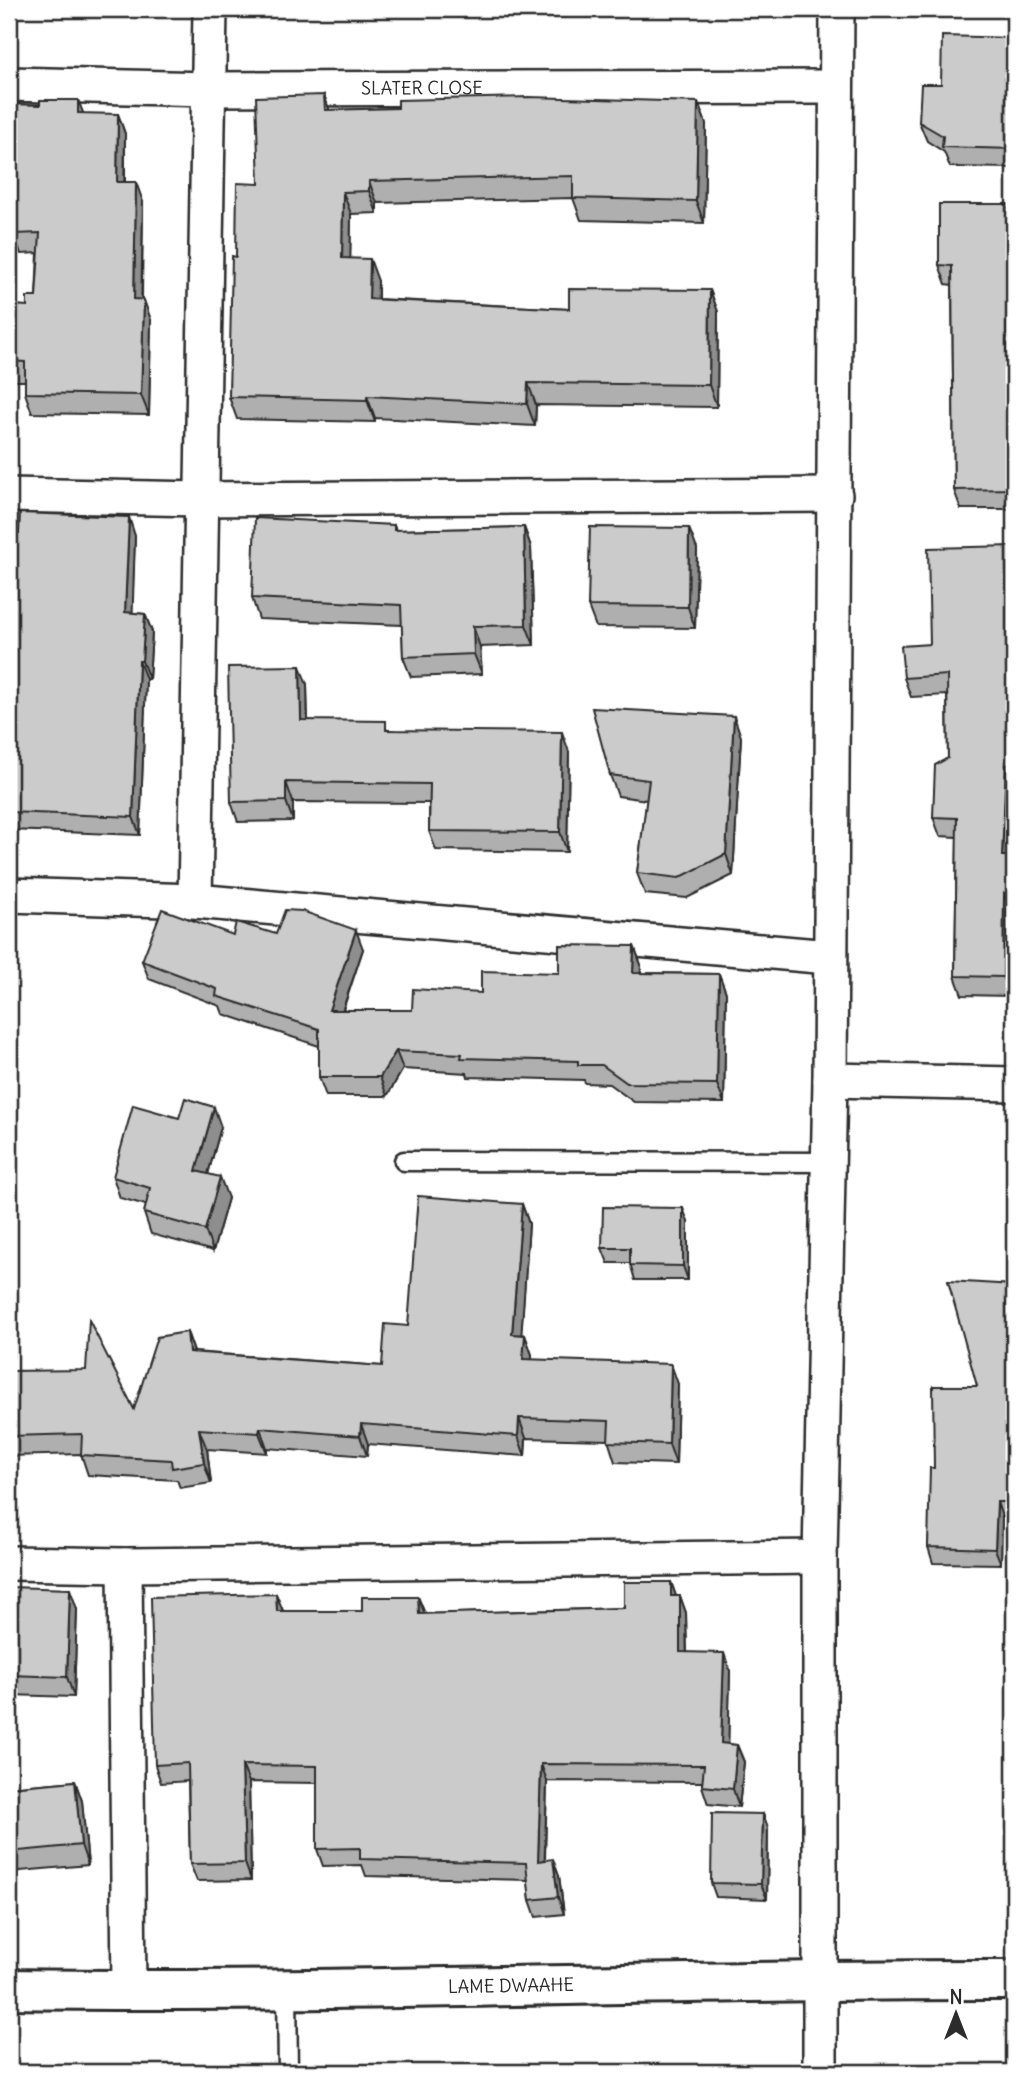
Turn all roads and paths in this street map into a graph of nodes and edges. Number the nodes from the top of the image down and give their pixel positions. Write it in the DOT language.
graph roads {
  1 [pos="210,9"];
  2 [pos="837,9"];
  3 [pos="9,84"];
  4 [pos="835,87"];
  5 [pos="208,89"];
  6 [pos="9,495"];
  7 [pos="835,495"];
  8 [pos="200,499"];
  9 [pos="9,895"];
  10 [pos="195,901"];
  11 [pos="829,957"];
  12 [pos="830,1080"];
  13 [pos="1014,1084"];
  14 [pos="404,1161"];
  15 [pos="828,1162"];
  16 [pos="820,1557"];
  17 [pos="9,1563"];
  18 [pos="125,1565"];
  19 [pos="822,1980"];
  20 [pos="1014,1980"];
  21 [pos="287,1988"];
  22 [pos="9,1989"];
  23 [pos="129,1990"];
  24 [pos="288,2072"];
  25 [pos="820,2072"];
  1 -- 5 [label="street"];
  2 -- 4 [label="street"];
  3 -- 5 [label="street, SLATER CLOSE"];
  4 -- 5 [label="street, SLATER CLOSE"];
  4 -- 7 [label="street"];
  5 -- 8 [label="street"];
  6 -- 8 [label="street"];
  7 -- 8 [label="street"];
  7 -- 11 [label="street"];
  8 -- 10 [label="street"];
  9 -- 10 [label="street"];
  10 -- 11 [label="street"];
  11 -- 12 [label="street"];
  12 -- 13 [label="street"];
  12 -- 15 [label="street"];
  14 -- 15 [label="lane"];
  15 -- 16 [label="street"];
  16 -- 18 [label="street"];
  16 -- 19 [label="street"];
  17 -- 18 [label="street"];
  18 -- 23 [label="street"];
  19 -- 20 [label="street, LAME DWAAHE"];
  19 -- 21 [label="street, LAME DWAAHE"];
  19 -- 25 [label="street"];
  21 -- 23 [label="street, LAME DWAAHE"];
  21 -- 24 [label="lane"];
  22 -- 23 [label="street, LAME DWAAHE"];
}
